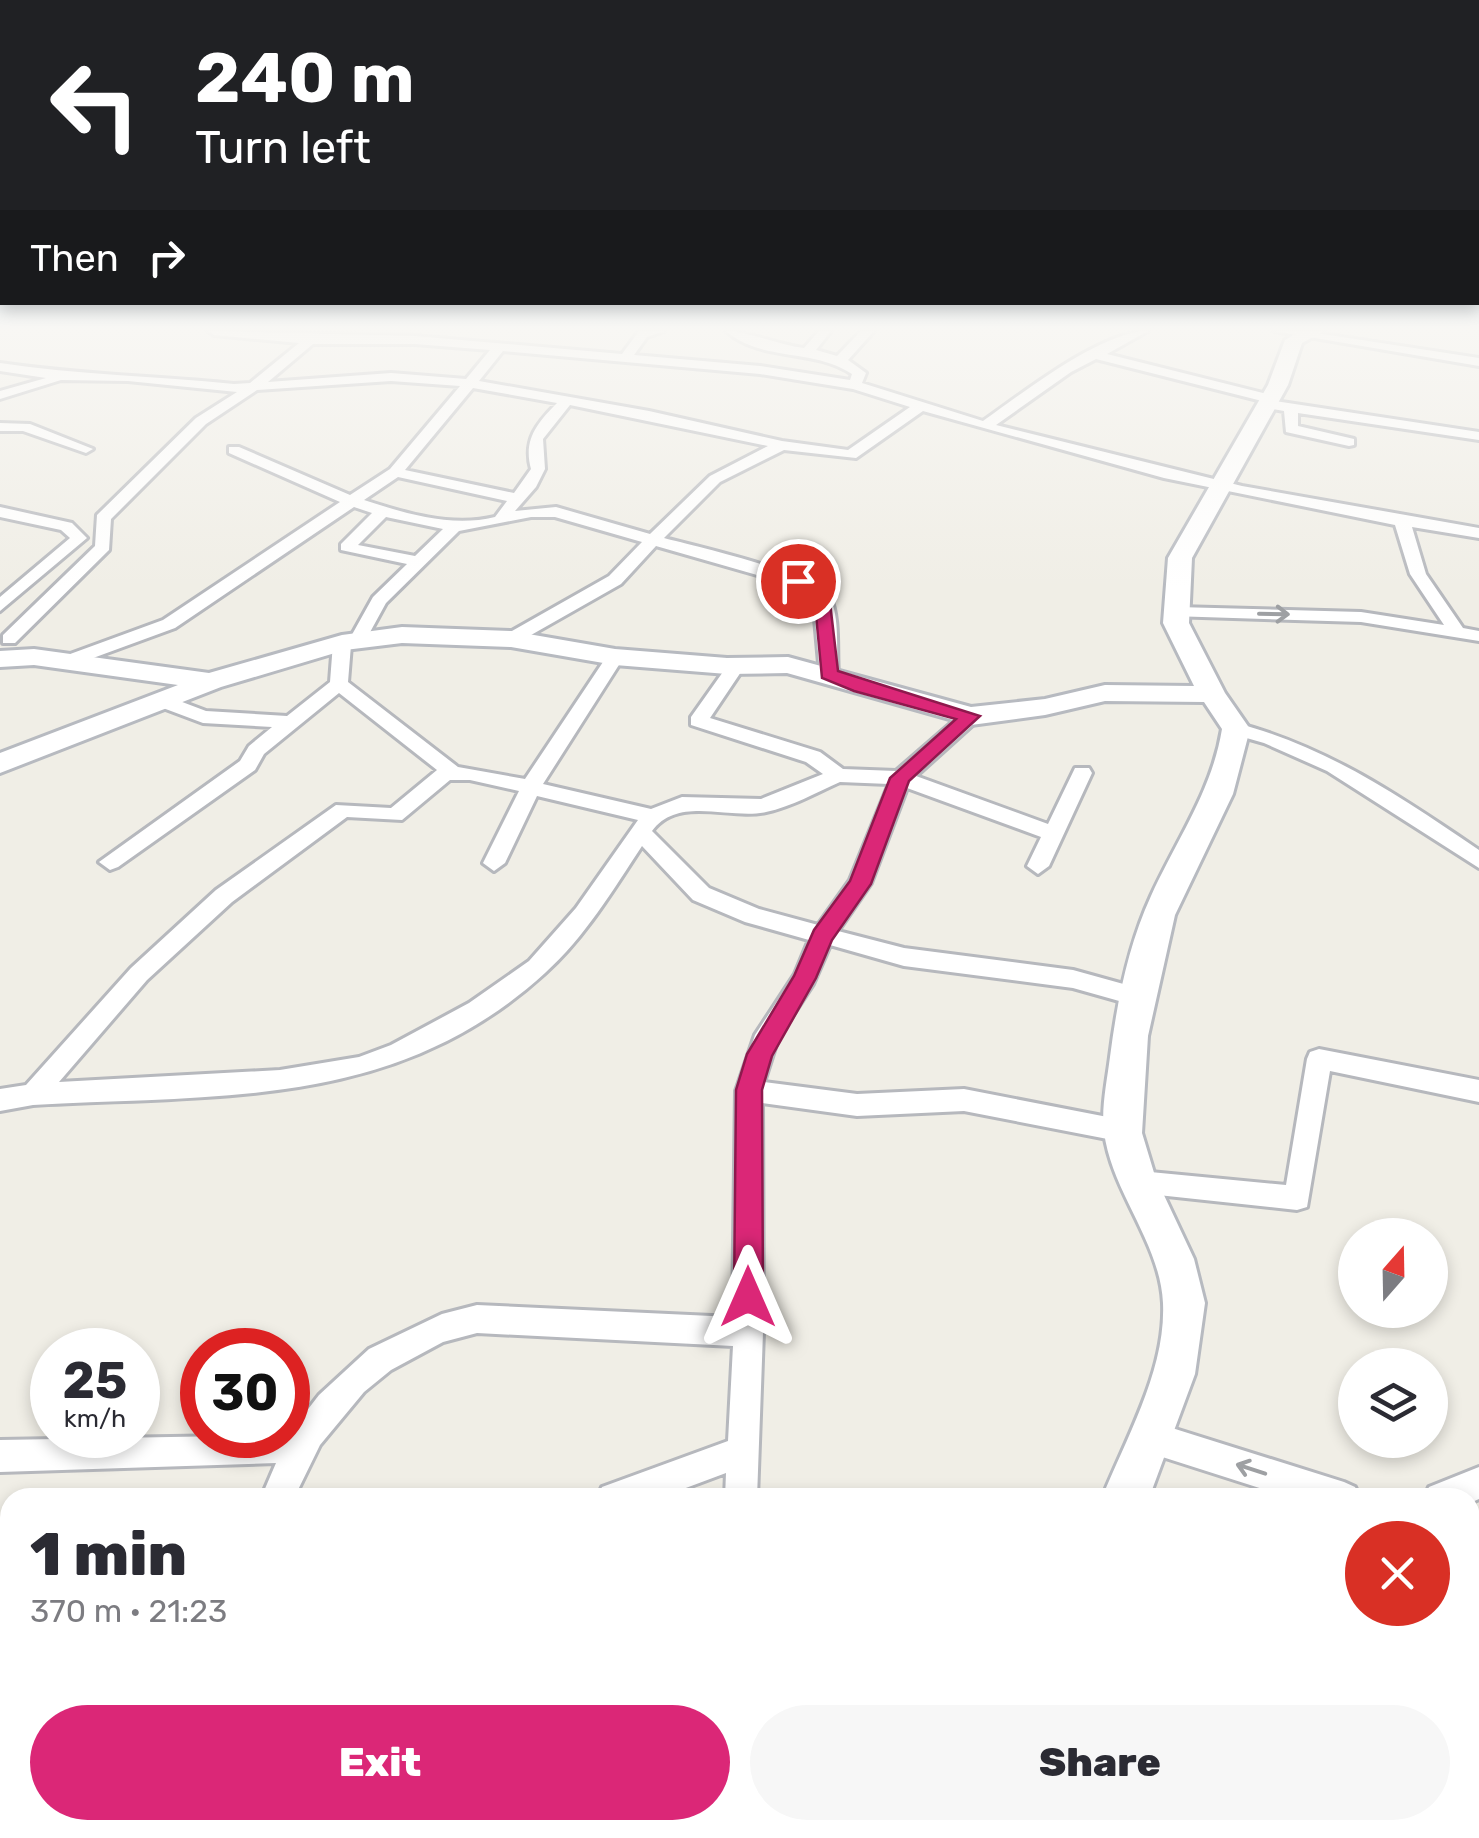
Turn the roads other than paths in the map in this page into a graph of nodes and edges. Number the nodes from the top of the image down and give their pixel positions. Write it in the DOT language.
graph roads {
  1 [pos="208,417"];
  2 [pos="443,417"];
  3 [pos="552,417"];
  4 [pos="645,417"];
  5 [pos="906,417"];
  6 [pos="953,417"];
  7 [pos="999,417"];
  8 [pos="1268,417"];
  9 [pos="1284,417"];
  10 [pos="1357,417"];
  11 [pos="985,426"];
  12 [pos="0,427"];
  13 [pos="1479,436"];
  14 [pos="1349,442"];
  15 [pos="782,444"];
  16 [pos="86,449"];
  17 [pos="234,450"];
  18 [pos="394,472"];
  19 [pos="1222,486"];
  20 [pos="519,499"];
  21 [pos="353,501"];
  22 [pos="384,508"];
  23 [pos="0,512"];
  24 [pos="500,518"];
  25 [pos="1402,522"];
  26 [pos="454,526"];
  27 [pos="1479,533"];
  28 [pos="300,538"];
  29 [pos="654,540"];
  30 [pos="347,547"];
  31 [pos="418,562"];
  32 [pos="0,606"];
  33 [pos="1176,612"];
  34 [pos="1458,632"];
  35 [pos="1479,636"];
  36 [pos="511,639"];
  37 [pos="349,642"];
  38 [pos="3,644"];
  39 [pos="615,656"];
  40 [pos="68,661"];
  41 [pos="736,666"];
  42 [pos="829,674"];
  43 [pos="212,681"];
  44 [pos="340,684"];
  45 [pos="1212,694"];
  46 [pos="162,700"];
  47 [pos="971,716"];
  48 [pos="288,722"];
  49 [pos="1236,729"];
  50 [pos="0,764"];
  51 [pos="452,772"];
  52 [pos="1082,773"];
  53 [pos="838,776"];
  54 [pos="900,778"];
  55 [pos="532,790"];
  56 [pos="646,824"];
  57 [pos="1052,833"];
  58 [pos="1479,860"];
  59 [pos="110,862"];
  60 [pos="494,863"];
  61 [pos="1038,866"];
  62 [pos="822,936"];
  63 [pos="1137,997"];
  64 [pos="749,1090"];
  65 [pos="1479,1091"];
  66 [pos="33,1094"];
  67 [pos="0,1100"];
  68 [pos="1123,1131"];
  69 [pos="1140,1183"];
  70 [pos="748,1332"];
  71 [pos="310,1434"];
  72 [pos="1153,1438"];
  73 [pos="180,1451"];
  74 [pos="744,1451"];
  75 [pos="0,1456"];
  76 [pos="294,1458"];
  77 [pos="282,1488"];
  78 [pos="641,1488"];
  79 [pos="741,1488"];
  80 [pos="1130,1488"];
  81 [pos="1307,1488"];
  1 -- 38 [label="street"];
  2 -- 18 [label="street"];
  3 -- 20 [label="street"];
  4 -- 15 [label="street"];
  5 -- 15 [label="street"];
  6 -- 11 [label="street"];
  7 -- 11 [label="street"];
  8 -- 19 [label="street"];
  9 -- 14 [label="street"];
  10 -- 13 [label="street"];
  11 -- 19 [label="street"];
  12 -- 16 [label="street"];
  15 -- 29 [label="street"];
  17 -- 21 [label="street"];
  18 -- 20 [label="street"];
  18 -- 21 [label="street"];
  19 -- 25 [label="street"];
  19 -- 33 [label="street"];
  20 -- 24 [label="street"];
  21 -- 22 [label="street"];
  21 -- 28 [label="street"];
  22 -- 26 [label="street"];
  22 -- 30 [label="street"];
  23 -- 32 [label="street"];
  24 -- 26 [label="street"];
  24 -- 29 [label="street"];
  25 -- 27 [label="street"];
  25 -- 34 [label="street"];
  26 -- 31 [label="street"];
  28 -- 30 [label="street"];
  28 -- 40 [label="street"];
  29 -- 36 [label="street"];
  29 -- 42 [label="street"];
  30 -- 31 [label="street"];
  31 -- 37 [label="street"];
  33 -- 34 [label="street, one-way"];
  33 -- 45 [label="street"];
  34 -- 35 [label="street"];
  36 -- 37 [label="street"];
  36 -- 39 [label="street"];
  37 -- 43 [label="street"];
  37 -- 44 [label="street"];
  38 -- 40 [label="street"];
  39 -- 41 [label="street"];
  39 -- 55 [label="street"];
  40 -- 43 [label="street"];
  41 -- 42 [label="street"];
  41 -- 53 [label="street"];
  42 -- 47 [label="street"];
  43 -- 46 [label="street"];
  44 -- 48 [label="street"];
  44 -- 51 [label="street"];
  45 -- 47 [label="street"];
  45 -- 49 [label="street"];
  46 -- 48 [label="street"];
  46 -- 50 [label="street"];
  47 -- 54 [label="street"];
  48 -- 59 [label="street"];
  49 -- 58 [label="street"];
  49 -- 63 [label="street"];
  51 -- 55 [label="street"];
  51 -- 66 [label="street"];
  52 -- 57 [label="street"];
  53 -- 54 [label="street"];
  53 -- 56 [label="street"];
  54 -- 57 [label="street"];
  54 -- 62 [label="street"];
  55 -- 56 [label="street"];
  55 -- 60 [label="street"];
  56 -- 62 [label="street"];
  56 -- 66 [label="street"];
  57 -- 61 [label="street"];
  62 -- 63 [label="street"];
  62 -- 64 [label="street"];
  63 -- 68 [label="street"];
  64 -- 68 [label="street"];
  64 -- 70 [label="street"];
  65 -- 69 [label="street"];
  66 -- 67 [label="street"];
  68 -- 69 [label="street"];
  69 -- 72 [label="street"];
  70 -- 71 [label="street"];
  70 -- 74 [label="street"];
  72 -- 80 [label="street"];
  81 -- 72 [label="street, one-way"];
  73 -- 75 [label="street"];
  74 -- 78 [label="street"];
  74 -- 79 [label="street"];
  76 -- 77 [label="street"];
}
